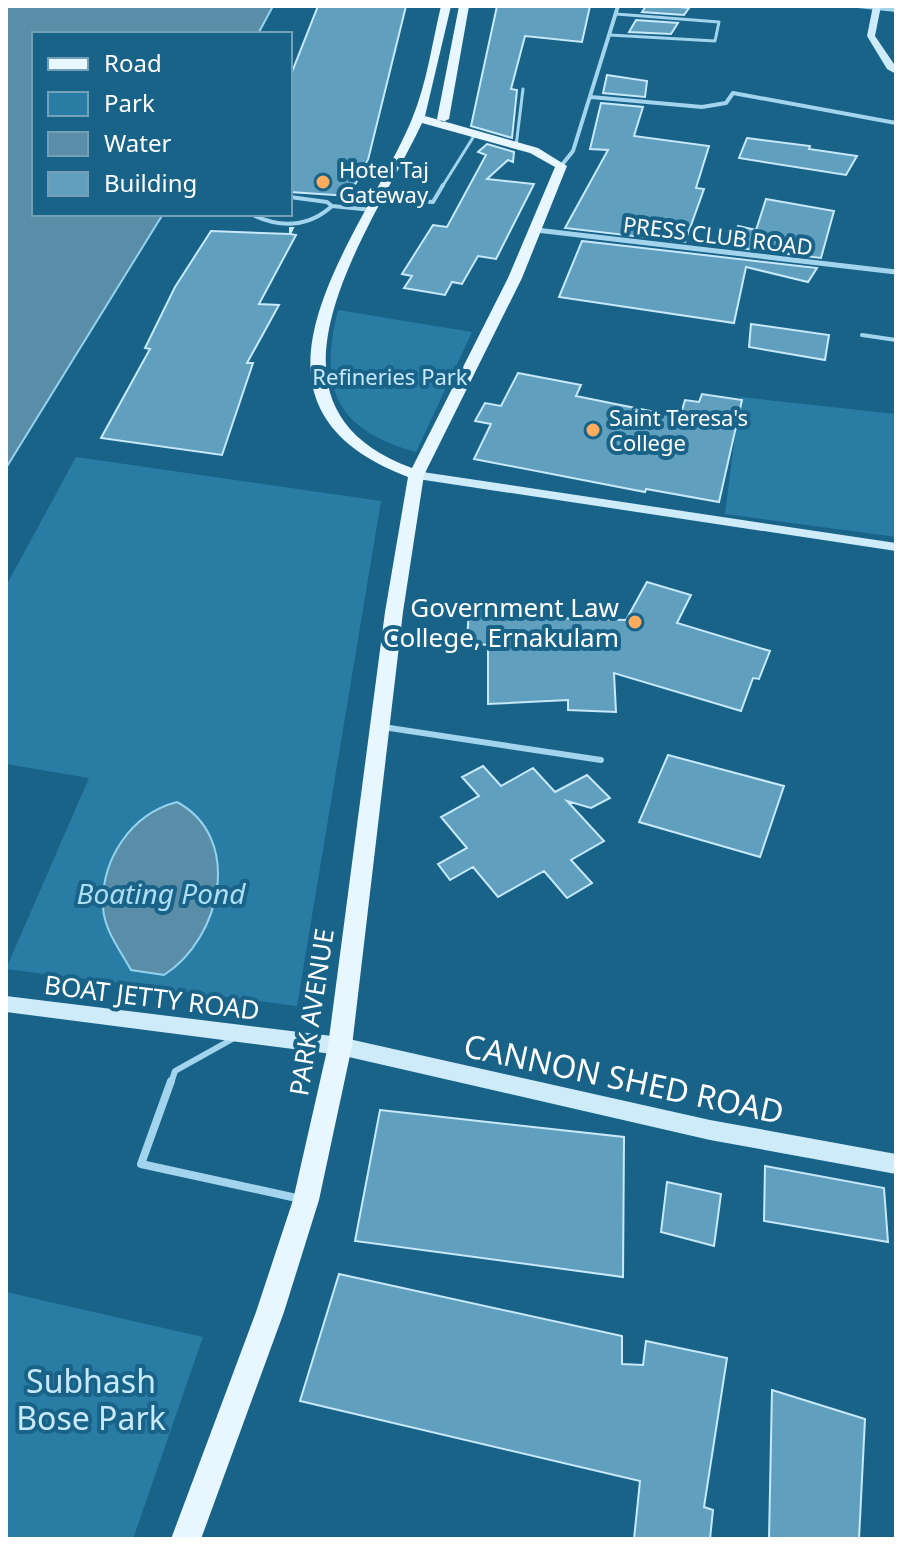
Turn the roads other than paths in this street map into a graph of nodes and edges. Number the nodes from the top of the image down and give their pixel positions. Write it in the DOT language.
graph roads {
  1 [pos="446,6"];
  2 [pos="464,6"];
  3 [pos="618,6"];
  4 [pos="858,6"];
  5 [pos="877,7"];
  6 [pos="896,10"];
  7 [pos="616,14"];
  8 [pos="610,35"];
  9 [pos="896,71"];
  10 [pos="523,89"];
  11 [pos="591,97"];
  12 [pos="419,118"];
  13 [pos="443,119"];
  14 [pos="896,123"];
  15 [pos="474,136"];
  16 [pos="516,146"];
  17 [pos="561,166"];
  18 [pos="292,197"];
  19 [pos="375,204"];
  20 [pos="332,206"];
  21 [pos="254,216"];
  22 [pos="536,230"];
  23 [pos="896,272"];
  24 [pos="862,335"];
  25 [pos="896,340"];
  26 [pos="416,475"];
  27 [pos="896,547"];
  28 [pos="379,726"];
  29 [pos="601,760"];
  30 [pos="6,1004"];
  31 [pos="239,1035"];
  32 [pos="340,1046"];
  33 [pos="896,1164"];
  34 [pos="306,1200"];
  35 [pos="186,1539"];
  1 -- 12 [label="main road"];
  2 -- 13 [label="main road"];
  3 -- 7 [label="street"];
  4 -- 5 [label="street"];
  5 -- 6 [label="street"];
  5 -- 9 [label="street"];
  7 -- 8 [label="street"];
  7 -- 8 [label="lane"];
  8 -- 11 [label="street"];
  10 -- 16 [label="lane"];
  11 -- 14 [label="street"];
  11 -- 17 [label="street"];
  12 -- 13 [label="main road"];
  12 -- 15 [label="main road"];
  12 -- 19 [label="main road"];
  13 -- 15 [label="main road"];
  15 -- 16 [label="main road"];
  15 -- 19 [label="lane"];
  16 -- 17 [label="main road"];
  17 -- 22 [label="main road, PARK AVENUE"];
  18 -- 20 [label="lane"];
  19 -- 20 [label="lane"];
  19 -- 26 [label="main road"];
  20 -- 21 [label="lane"];
  22 -- 23 [label="street, PRESS CLUB ROAD"];
  22 -- 26 [label="main road, PARK AVENUE"];
  24 -- 25 [label="lane"];
  26 -- 27 [label="street"];
  26 -- 28 [label="main road, PARK AVENUE"];
  28 -- 29 [label="lane"];
  28 -- 32 [label="main road, PARK AVENUE"];
  30 -- 31 [label="street, BOAT JETTY ROAD"];
  31 -- 32 [label="street, BOAT JETTY ROAD"];
  31 -- 34 [label="lane"];
  32 -- 33 [label="street, CANNON SHED ROAD"];
  32 -- 34 [label="main road, PARK AVENUE"];
  34 -- 35 [label="main road, PARK AVENUE"];
}
